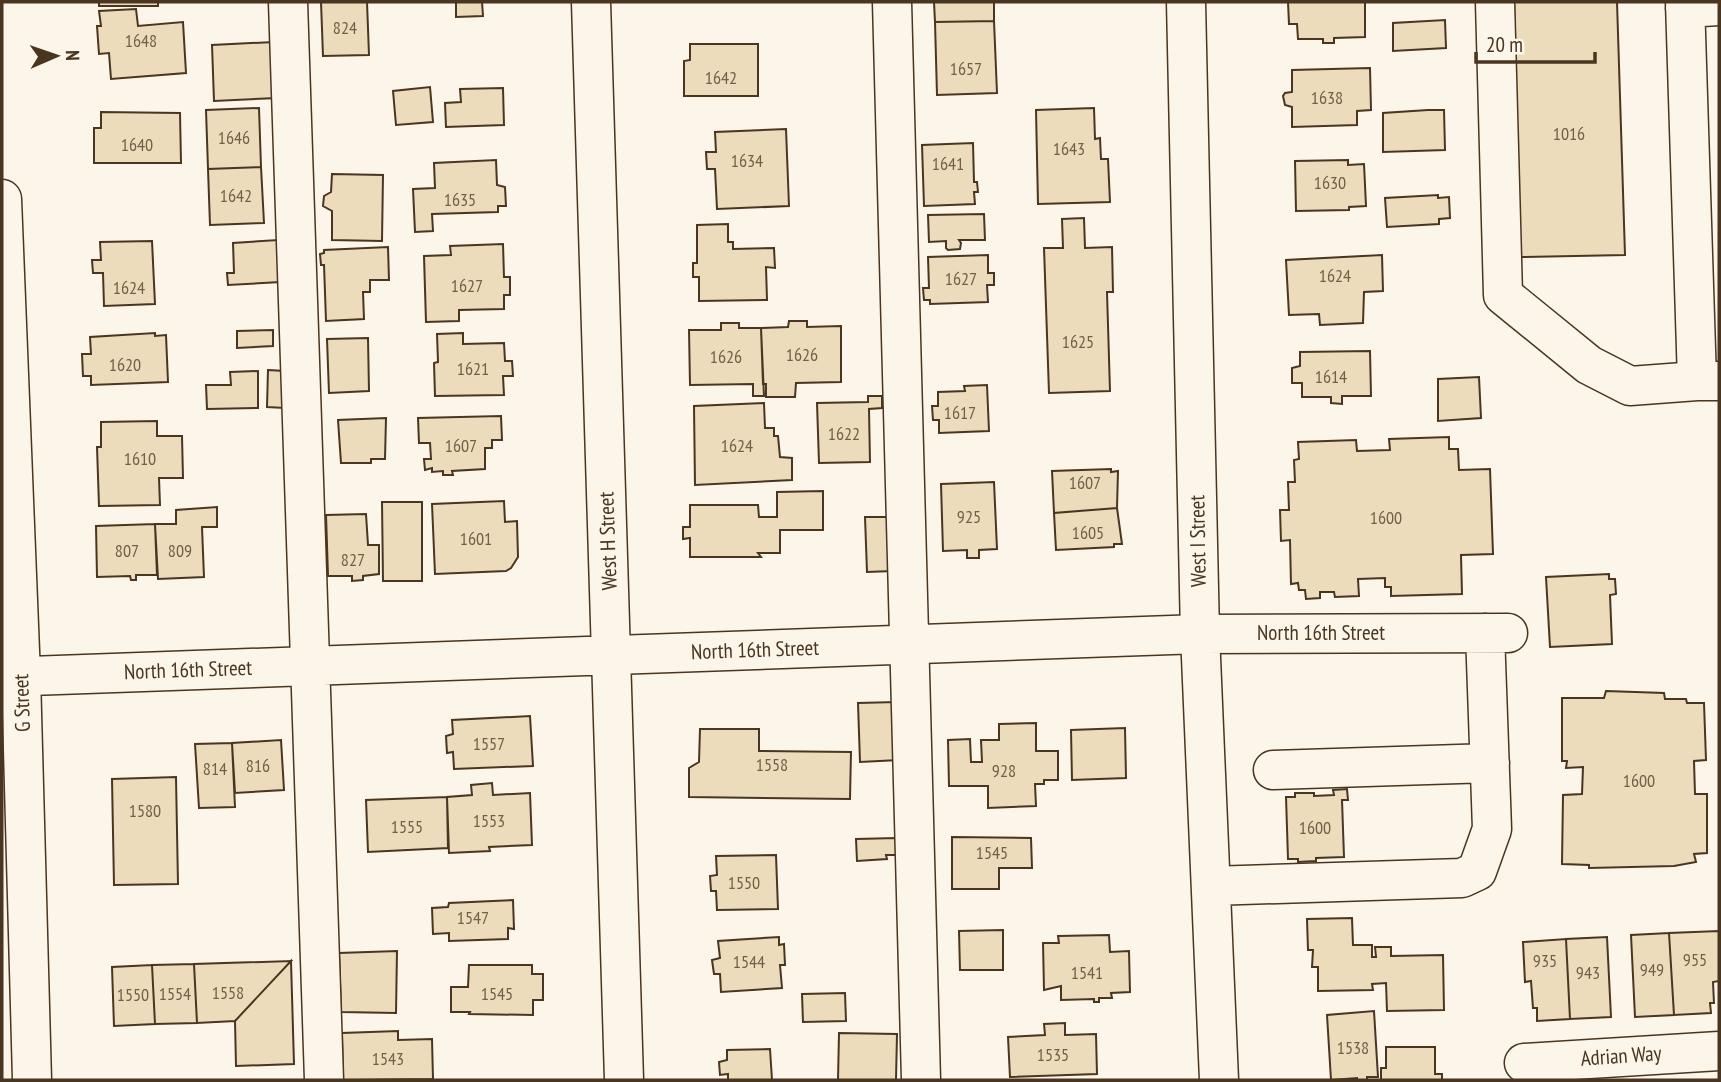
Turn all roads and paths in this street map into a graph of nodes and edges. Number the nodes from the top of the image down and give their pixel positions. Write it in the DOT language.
graph roads {
  1 [pos="288,2"];
  2 [pos="591,2"];
  3 [pos="892,2"];
  4 [pos="1186,2"];
  5 [pos="1495,2"];
  6 [pos="1696,5"];
  7 [pos="1705,198"];
  8 [pos="2,199"];
  9 [pos="1708,381"];
  10 [pos="1200,634"];
  11 [pos="911,644"];
  12 [pos="611,655"];
  13 [pos="310,666"];
  14 [pos="12,677"];
  15 [pos="1490,763"];
  16 [pos="1273,770"];
  17 [pos="1211,886"];
  18 [pos="1719,1051"];
  19 [pos="1524,1063"];
  20 [pos="1657,1067"];
  21 [pos="32,1080"];
  22 [pos="324,1080"];
  23 [pos="624,1080"];
  24 [pos="921,1080"];
  25 [pos="1219,1080"];
  1 -- 13 [label="street"];
  2 -- 12 [label="street, West H Street"];
  3 -- 11 [label="street"];
  4 -- 10 [label="street, West I Street"];
  5 -- 9 [label="street"];
  6 -- 7 [label="street"];
  7 -- 9 [label="street"];
  8 -- 14 [label="street, G Street"];
  10 -- 11 [label="street, North 16th Street"];
  10 -- 15 [label="street, North 16th Street"];
  10 -- 17 [label="street, West I Street"];
  11 -- 12 [label="street, North 16th Street"];
  11 -- 24 [label="street"];
  12 -- 13 [label="street, North 16th Street"];
  12 -- 23 [label="street, West H Street"];
  13 -- 14 [label="street, North 16th Street"];
  13 -- 22 [label="street"];
  14 -- 21 [label="street, G Street"];
  15 -- 16 [label="street"];
  15 -- 17 [label="street"];
  17 -- 25 [label="street, West I Street"];
  18 -- 20 [label="street, Adrian Way"];
  19 -- 20 [label="street, Adrian Way"];
}
